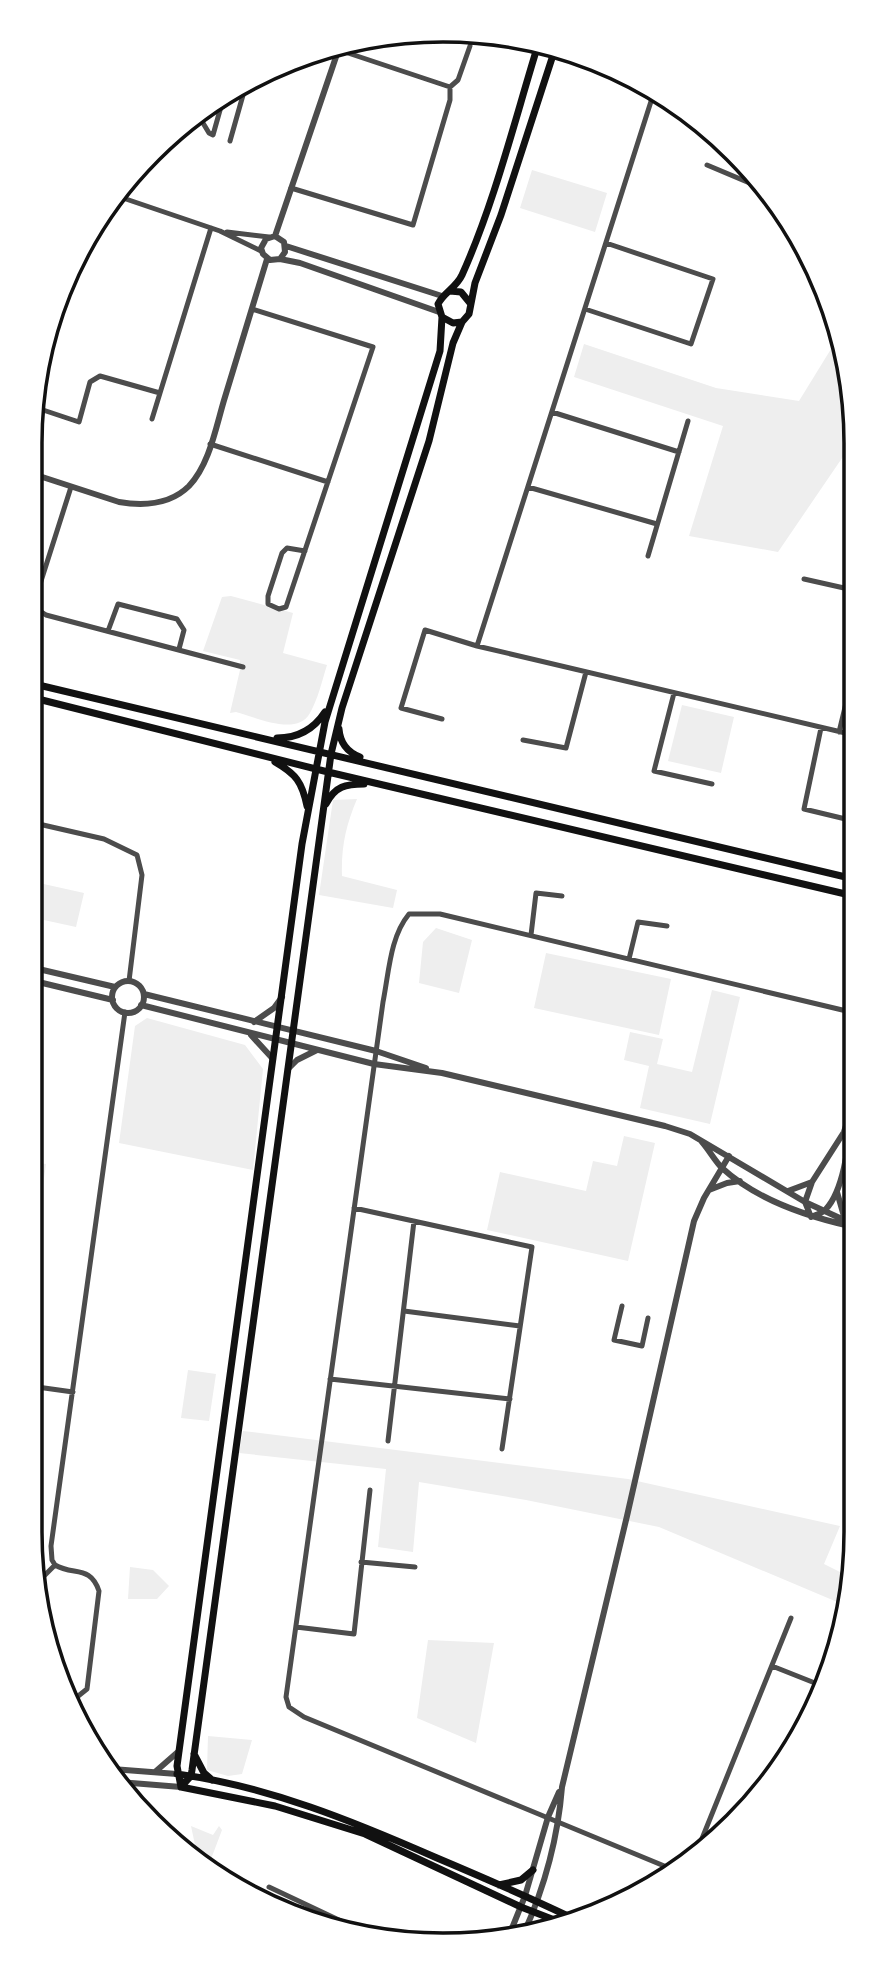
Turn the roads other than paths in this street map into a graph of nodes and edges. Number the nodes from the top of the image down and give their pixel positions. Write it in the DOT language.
graph roads {
  1 [pos="470,46"];
  2 [pos="535,53"];
  3 [pos="347,54"];
  4 [pos="336,57"];
  5 [pos="552,57"];
  6 [pos="556,58"];
  7 [pos="548,71"];
  8 [pos="450,87"];
  9 [pos="242,97"];
  10 [pos="651,101"];
  11 [pos="220,110"];
  12 [pos="203,122"];
  13 [pos="230,141"];
  14 [pos="707,165"];
  15 [pos="744,179"];
  16 [pos="291,188"];
  17 [pos="125,199"];
  18 [pos="211,228"];
  19 [pos="220,231"];
  20 [pos="272,237"];
  21 [pos="606,243"];
  22 [pos="286,246"];
  23 [pos="261,251"];
  24 [pos="267,259"];
  25 [pos="280,259"];
  26 [pos="446,294"];
  27 [pos="471,304"];
  28 [pos="252,309"];
  29 [pos="585,309"];
  30 [pos="440,315"];
  31 [pos="461,322"];
  32 [pos="160,393"];
  33 [pos="44,410"];
  34 [pos="552,412"];
  35 [pos="152,419"];
  36 [pos="688,421"];
  37 [pos="210,444"];
  38 [pos="678,452"];
  39 [pos="42,478"];
  40 [pos="328,482"];
  41 [pos="71,487"];
  42 [pos="528,487"];
  43 [pos="657,524"];
  44 [pos="305,551"];
  45 [pos="648,556"];
  46 [pos="42,578"];
  47 [pos="804,579"];
  48 [pos="844,588"];
  49 [pos="42,612"];
  50 [pos="108,631"];
  51 [pos="477,646"];
  52 [pos="178,649"];
  53 [pos="243,667"];
  54 [pos="586,672"];
  55 [pos="42,685"];
  56 [pos="674,693"];
  57 [pos="42,700"];
  58 [pos="331,702"];
  59 [pos="844,710"];
  60 [pos="442,719"];
  61 [pos="339,721"];
  62 [pos="821,728"];
  63 [pos="839,732"];
  64 [pos="844,733"];
  65 [pos="266,738"];
  66 [pos="523,740"];
  67 [pos="318,751"];
  68 [pos="331,754"];
  69 [pos="268,757"];
  70 [pos="376,765"];
  71 [pos="315,769"];
  72 [pos="328,772"];
  73 [pos="377,784"];
  74 [pos="712,784"];
  75 [pos="308,810"];
  76 [pos="323,811"];
  77 [pos="844,819"];
  78 [pos="42,825"];
  79 [pos="844,877"];
  80 [pos="844,894"];
  81 [pos="562,896"];
  82 [pos="667,926"];
  83 [pos="531,935"];
  84 [pos="629,959"];
  85 [pos="42,970"];
  86 [pos="129,981"];
  87 [pos="42,983"];
  88 [pos="115,987"];
  89 [pos="144,994"];
  90 [pos="283,996"];
  91 [pos="113,1000"];
  92 [pos="141,1005"];
  93 [pos="844,1010"];
  94 [pos="125,1012"];
  95 [pos="254,1022"];
  96 [pos="278,1027"];
  97 [pos="293,1031"];
  98 [pos="246,1032"];
  99 [pos="276,1040"];
  100 [pos="291,1043"];
  101 [pos="317,1050"];
  102 [pos="376,1051"];
  103 [pos="273,1059"];
  104 [pos="374,1064"];
  105 [pos="288,1069"];
  106 [pos="442,1073"];
  107 [pos="844,1130"];
  108 [pos="701,1140"];
  109 [pos="729,1156"];
  110 [pos="844,1164"];
  111 [pos="722,1167"];
  112 [pos="740,1181"];
  113 [pos="812,1182"];
  114 [pos="836,1190"];
  115 [pos="708,1191"];
  116 [pos="788,1191"];
  117 [pos="805,1202"];
  118 [pos="354,1208"];
  119 [pos="826,1211"];
  120 [pos="811,1217"];
  121 [pos="844,1217"];
  122 [pos="844,1220"];
  123 [pos="414,1221"];
  124 [pos="844,1224"];
  125 [pos="622,1306"];
  126 [pos="404,1311"];
  127 [pos="648,1318"];
  128 [pos="520,1326"];
  129 [pos="330,1379"];
  130 [pos="395,1386"];
  131 [pos="42,1388"];
  132 [pos="73,1392"];
  133 [pos="510,1399"];
  134 [pos="388,1441"];
  135 [pos="502,1449"];
  136 [pos="370,1490"];
  137 [pos="360,1562"];
  138 [pos="55,1565"];
  139 [pos="415,1567"];
  140 [pos="44,1576"];
  141 [pos="791,1618"];
  142 [pos="296,1628"];
  143 [pos="772,1666"];
  144 [pos="814,1683"];
  145 [pos="78,1696"];
  146 [pos="179,1751"];
  147 [pos="194,1754"];
  148 [pos="120,1770"];
  149 [pos="155,1772"];
  150 [pos="177,1774"];
  151 [pos="191,1776"];
  152 [pos="213,1781"];
  153 [pos="131,1783"];
  154 [pos="181,1787"];
  155 [pos="562,1787"];
  156 [pos="548,1817"];
  157 [pos="559,1822"];
  158 [pos="703,1837"];
  159 [pos="664,1866"];
  160 [pos="533,1870"];
  161 [pos="499,1885"];
  162 [pos="269,1887"];
  163 [pos="525,1896"];
  164 [pos="537,1901"];
  165 [pos="521,1907"];
  166 [pos="533,1912"];
  167 [pos="321,1914"];
  168 [pos="564,1914"];
  169 [pos="550,1918"];
  170 [pos="529,1923"];
  171 [pos="513,1927"];
  1 -- 8 [label="street"];
  2 -- 26 [label="main road"];
  3 -- 8 [label="street"];
  4 -- 16 [label="street"];
  5 -- 7 [label="main road"];
  6 -- 7 [label="main road"];
  7 -- 27 [label="main road"];
  8 -- 16 [label="street"];
  9 -- 13 [label="street"];
  10 -- 21 [label="street"];
  11 -- 12 [label="street"];
  14 -- 15 [label="street"];
  16 -- 20 [label="street"];
  17 -- 18 [label="street"];
  18 -- 19 [label="street"];
  18 -- 32 [label="street"];
  19 -- 20 [label="street"];
  19 -- 23 [label="street"];
  20 -- 22 [label="street"];
  20 -- 23 [label="street"];
  21 -- 29 [label="street"];
  21 -- 29 [label="street"];
  22 -- 25 [label="street"];
  22 -- 26 [label="street"];
  23 -- 24 [label="street"];
  24 -- 25 [label="street"];
  24 -- 28 [label="street"];
  25 -- 30 [label="street"];
  26 -- 27 [label="main road"];
  26 -- 30 [label="main road"];
  27 -- 31 [label="main road"];
  28 -- 37 [label="street"];
  28 -- 40 [label="street"];
  29 -- 34 [label="street"];
  30 -- 31 [label="main road"];
  30 -- 58 [label="main road"];
  31 -- 61 [label="main road"];
  32 -- 33 [label="street"];
  32 -- 35 [label="street"];
  34 -- 38 [label="street"];
  34 -- 42 [label="street"];
  36 -- 38 [label="street"];
  37 -- 40 [label="street"];
  37 -- 41 [label="street"];
  38 -- 43 [label="street"];
  39 -- 41 [label="street"];
  40 -- 44 [label="street"];
  41 -- 46 [label="street"];
  42 -- 43 [label="street"];
  42 -- 51 [label="street"];
  43 -- 45 [label="street"];
  44 -- 44 [label="street"];
  47 -- 48 [label="street"];
  49 -- 50 [label="street"];
  50 -- 52 [label="street"];
  50 -- 52 [label="street"];
  51 -- 54 [label="street"];
  51 -- 60 [label="street"];
  52 -- 53 [label="street"];
  54 -- 56 [label="street"];
  54 -- 66 [label="street"];
  55 -- 65 [label="main road"];
  56 -- 62 [label="street"];
  56 -- 74 [label="street"];
  57 -- 69 [label="main road"];
  58 -- 65 [label="main road"];
  58 -- 67 [label="main road"];
  59 -- 63 [label="street"];
  61 -- 68 [label="main road"];
  61 -- 70 [label="main road"];
  62 -- 63 [label="street"];
  62 -- 77 [label="street"];
  63 -- 64 [label="street"];
  65 -- 67 [label="main road"];
  67 -- 68 [label="main road"];
  67 -- 71 [label="main road"];
  68 -- 70 [label="main road"];
  68 -- 72 [label="main road"];
  69 -- 71 [label="main road"];
  69 -- 75 [label="main road"];
  70 -- 79 [label="main road"];
  71 -- 72 [label="main road"];
  71 -- 75 [label="main road"];
  72 -- 73 [label="main road"];
  72 -- 76 [label="main road"];
  73 -- 76 [label="main road"];
  73 -- 80 [label="main road"];
  75 -- 90 [label="main road"];
  76 -- 97 [label="main road"];
  78 -- 86 [label="street"];
  81 -- 83 [label="street"];
  82 -- 84 [label="street"];
  83 -- 84 [label="street"];
  83 -- 102 [label="street"];
  84 -- 93 [label="street"];
  85 -- 88 [label="street"];
  86 -- 88 [label="street"];
  86 -- 89 [label="street"];
  87 -- 91 [label="street"];
  88 -- 91 [label="street"];
  89 -- 92 [label="street"];
  89 -- 95 [label="street"];
  90 -- 95 [label="street"];
  90 -- 96 [label="main road"];
  91 -- 94 [label="street"];
  92 -- 94 [label="street"];
  92 -- 98 [label="street"];
  94 -- 132 [label="street"];
  95 -- 96 [label="street"];
  96 -- 97 [label="street"];
  96 -- 99 [label="main road"];
  97 -- 100 [label="main road"];
  97 -- 102 [label="street"];
  98 -- 99 [label="street"];
  98 -- 103 [label="street"];
  99 -- 100 [label="street"];
  99 -- 103 [label="main road"];
  100 -- 101 [label="street"];
  100 -- 105 [label="main road"];
  101 -- 104 [label="street"];
  101 -- 105 [label="street"];
  102 -- 104 [label="street"];
  102 -- 106 [label="street"];
  103 -- 146 [label="main road"];
  104 -- 106 [label="street"];
  104 -- 118 [label="street"];
  105 -- 147 [label="main road"];
  106 -- 108 [label="street"];
  107 -- 113 [label="street"];
  108 -- 109 [label="street"];
  108 -- 111 [label="street"];
  109 -- 111 [label="street"];
  109 -- 116 [label="street"];
  110 -- 114 [label="street"];
  111 -- 112 [label="street"];
  111 -- 115 [label="street"];
  112 -- 115 [label="street"];
  112 -- 120 [label="street"];
  113 -- 116 [label="street"];
  113 -- 117 [label="street"];
  114 -- 119 [label="street"];
  114 -- 121 [label="street"];
  115 -- 155 [label="street"];
  116 -- 117 [label="street"];
  117 -- 119 [label="street"];
  117 -- 120 [label="street"];
  118 -- 123 [label="street"];
  118 -- 129 [label="street"];
  119 -- 120 [label="street"];
  119 -- 122 [label="street"];
  120 -- 124 [label="street"];
  123 -- 126 [label="street"];
  123 -- 128 [label="street"];
  125 -- 127 [label="street"];
  126 -- 128 [label="street"];
  126 -- 130 [label="street"];
  128 -- 133 [label="street"];
  129 -- 130 [label="street"];
  129 -- 142 [label="street"];
  130 -- 133 [label="street"];
  130 -- 134 [label="street"];
  131 -- 132 [label="street"];
  132 -- 138 [label="street"];
  133 -- 135 [label="street"];
  136 -- 137 [label="street"];
  137 -- 139 [label="street"];
  137 -- 142 [label="street"];
  138 -- 140 [label="street"];
  138 -- 145 [label="street"];
  141 -- 143 [label="street"];
  142 -- 156 [label="street"];
  143 -- 144 [label="street"];
  143 -- 158 [label="street"];
  146 -- 149 [label="street"];
  146 -- 150 [label="main road"];
  147 -- 151 [label="main road"];
  147 -- 152 [label="main road"];
  148 -- 149 [label="street"];
  149 -- 150 [label="street"];
  150 -- 151 [label="main road"];
  150 -- 154 [label="main road"];
  151 -- 152 [label="main road"];
  151 -- 154 [label="main road"];
  152 -- 161 [label="main road"];
  153 -- 154 [label="street"];
  154 -- 165 [label="main road"];
  155 -- 156 [label="street"];
  155 -- 157 [label="street"];
  156 -- 157 [label="street"];
  156 -- 160 [label="street"];
  157 -- 159 [label="street"];
  157 -- 164 [label="street"];
  160 -- 161 [label="main road"];
  160 -- 163 [label="street"];
  161 -- 163 [label="main road"];
  162 -- 167 [label="street"];
  163 -- 164 [label="main road"];
  163 -- 165 [label="street"];
  164 -- 166 [label="street"];
  164 -- 168 [label="main road"];
  165 -- 166 [label="main road"];
  165 -- 171 [label="street"];
  166 -- 169 [label="main road"];
  166 -- 170 [label="street"];
}
